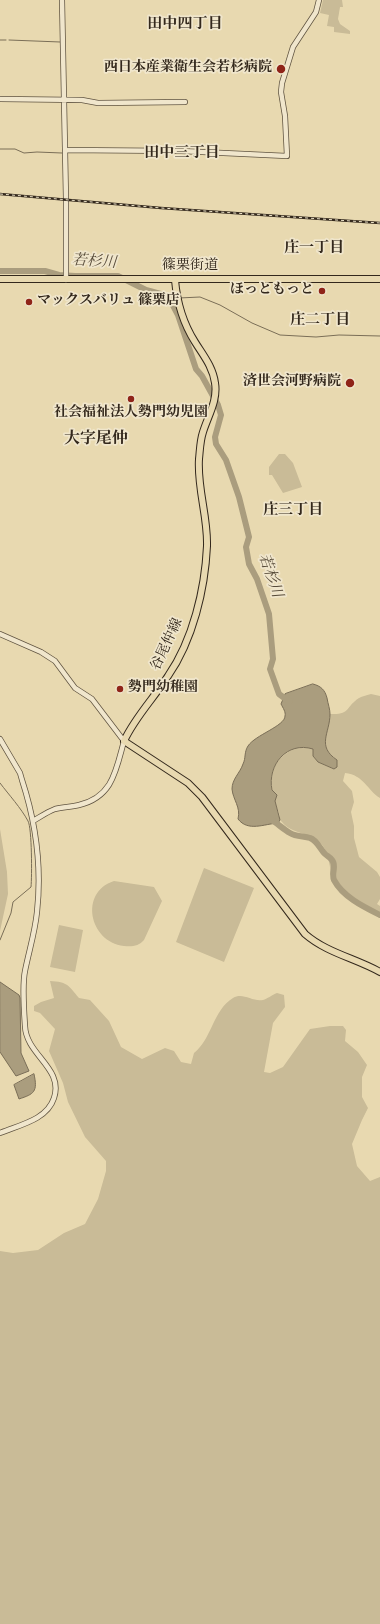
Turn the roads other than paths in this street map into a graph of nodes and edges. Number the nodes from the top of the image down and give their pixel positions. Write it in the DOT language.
graph roads {
  1 [pos="62,0"];
  2 [pos="319,0"];
  3 [pos="0,99"];
  4 [pos="64,101"];
  5 [pos="185,102"];
  6 [pos="65,150"];
  7 [pos="66,277"];
  8 [pos="0,279"];
  9 [pos="175,280"];
  10 [pos="380,280"];
  11 [pos="0,634"];
  12 [pos="0,739"];
  13 [pos="124,740"];
  14 [pos="33,821"];
  15 [pos="380,972"];
  16 [pos="0,1133"];
  1 -- 4 [label="street"];
  2 -- 6 [label="street"];
  3 -- 4 [label="street"];
  4 -- 5 [label="street"];
  4 -- 6 [label="street"];
  6 -- 7 [label="street"];
  7 -- 8 [label="main road, 篠栗街道"];
  7 -- 9 [label="main road, 篠栗街道"];
  9 -- 10 [label="main road, 篠栗街道"];
  9 -- 13 [label="main road, 谷尾仲線"];
  11 -- 13 [label="street"];
  12 -- 14 [label="street"];
  13 -- 14 [label="street"];
  13 -- 15 [label="main road"];
  14 -- 16 [label="street"];
}
